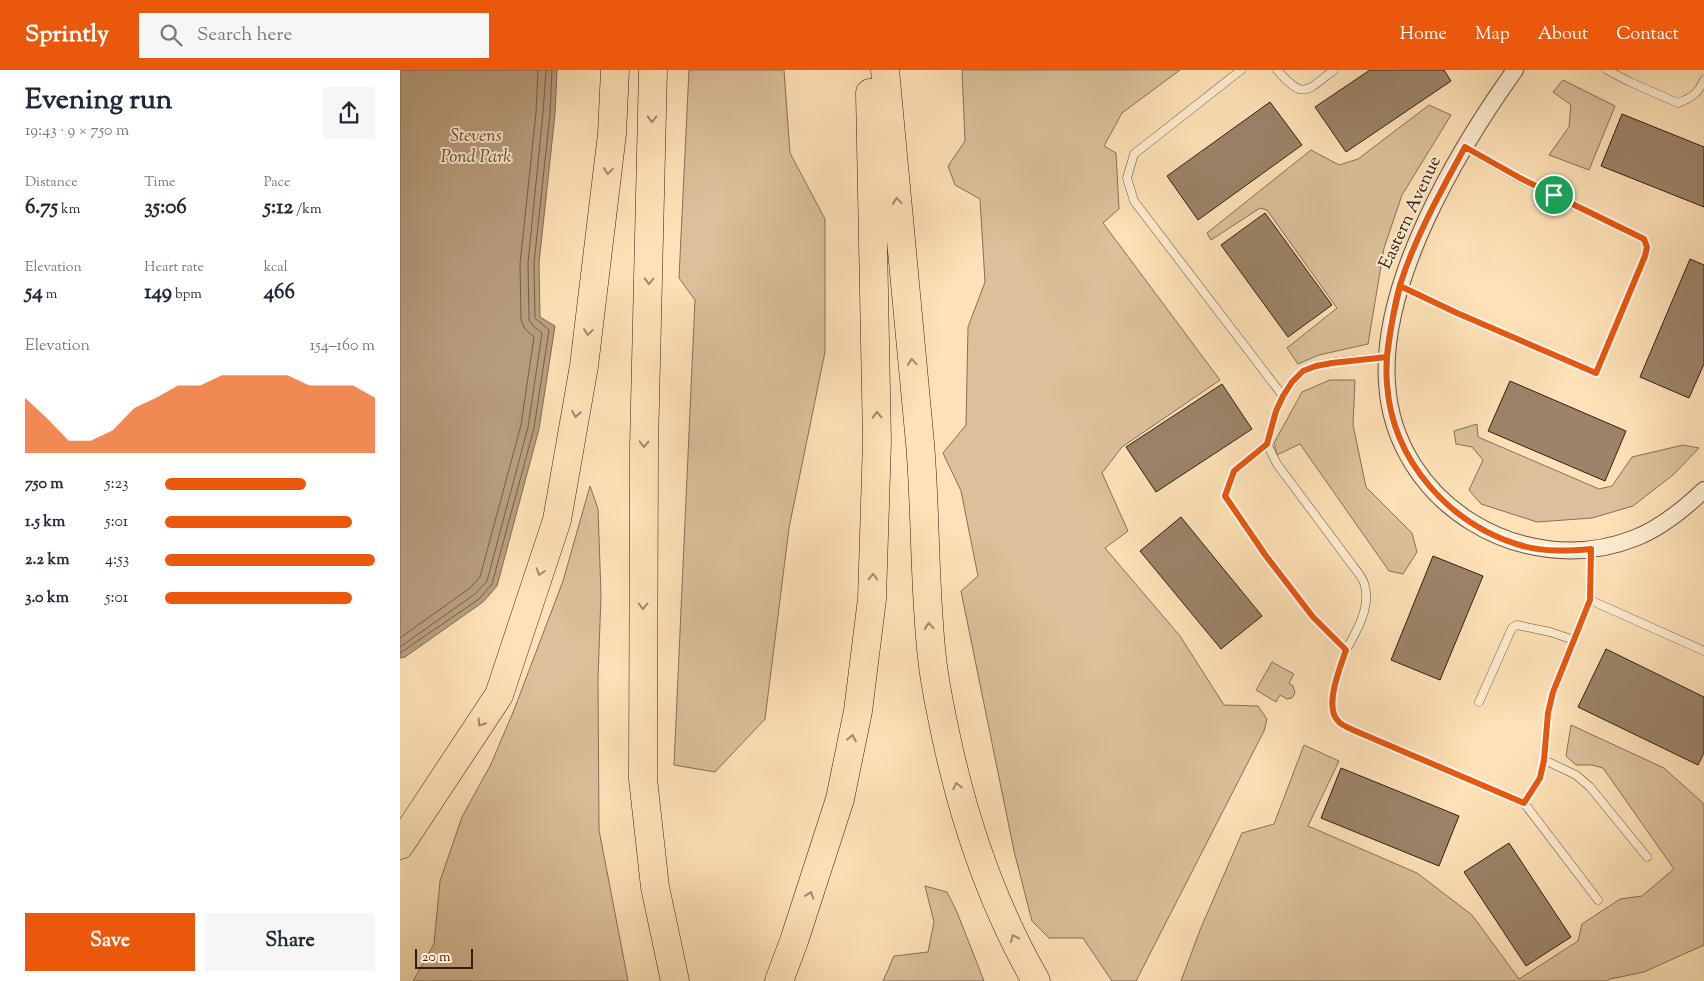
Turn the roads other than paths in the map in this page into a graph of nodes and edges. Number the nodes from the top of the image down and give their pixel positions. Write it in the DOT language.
graph roads {
  1 [pos="615,70"];
  2 [pos="653,70"];
  3 [pos="870,70"];
  4 [pos="885,70"];
  5 [pos="1241,70"];
  6 [pos="1277,70"];
  7 [pos="1334,70"];
  8 [pos="1514,70"];
  9 [pos="1607,70"];
  10 [pos="1704,80"];
  11 [pos="1465,147"];
  12 [pos="1400,286"];
  13 [pos="1387,357"];
  14 [pos="1283,396"];
  15 [pos="1267,444"];
  16 [pos="1704,490"];
  17 [pos="1591,549"];
  18 [pos="1590,600"];
  19 [pos="1574,640"];
  20 [pos="1346,650"];
  21 [pos="1704,651"];
  22 [pos="1479,702"];
  23 [pos="1544,760"];
  24 [pos="1524,803"];
  25 [pos="400,846"];
  26 [pos="1646,857"];
  27 [pos="1598,900"];
  28 [pos="675,981"];
  29 [pos="779,981"];
  30 [pos="1036,981"];
  1 -- 25 [label="highway, one-way"];
  2 -- 28 [label="highway, one-way"];
  29 -- 3 [label="highway, one-way"];
  30 -- 4 [label="highway, one-way"];
  5 -- 14 [label="lane"];
  6 -- 7 [label="lane"];
  8 -- 11 [label="street, Eastern Avenue"];
  9 -- 10 [label="lane"];
  11 -- 12 [label="street, Eastern Avenue"];
  11 -- 12 [label="lane"];
  12 -- 13 [label="street, Eastern Avenue"];
  13 -- 14 [label="lane"];
  13 -- 17 [label="street, Eastern Avenue"];
  14 -- 15 [label="lane"];
  15 -- 20 [label="lane"];
  15 -- 20 [label="lane"];
  16 -- 17 [label="street, Eastern Avenue"];
  17 -- 18 [label="lane"];
  18 -- 19 [label="lane"];
  18 -- 21 [label="lane"];
  19 -- 22 [label="lane"];
  19 -- 23 [label="lane"];
  20 -- 24 [label="lane"];
  23 -- 24 [label="lane"];
  23 -- 26 [label="lane"];
  24 -- 27 [label="lane"];
}
